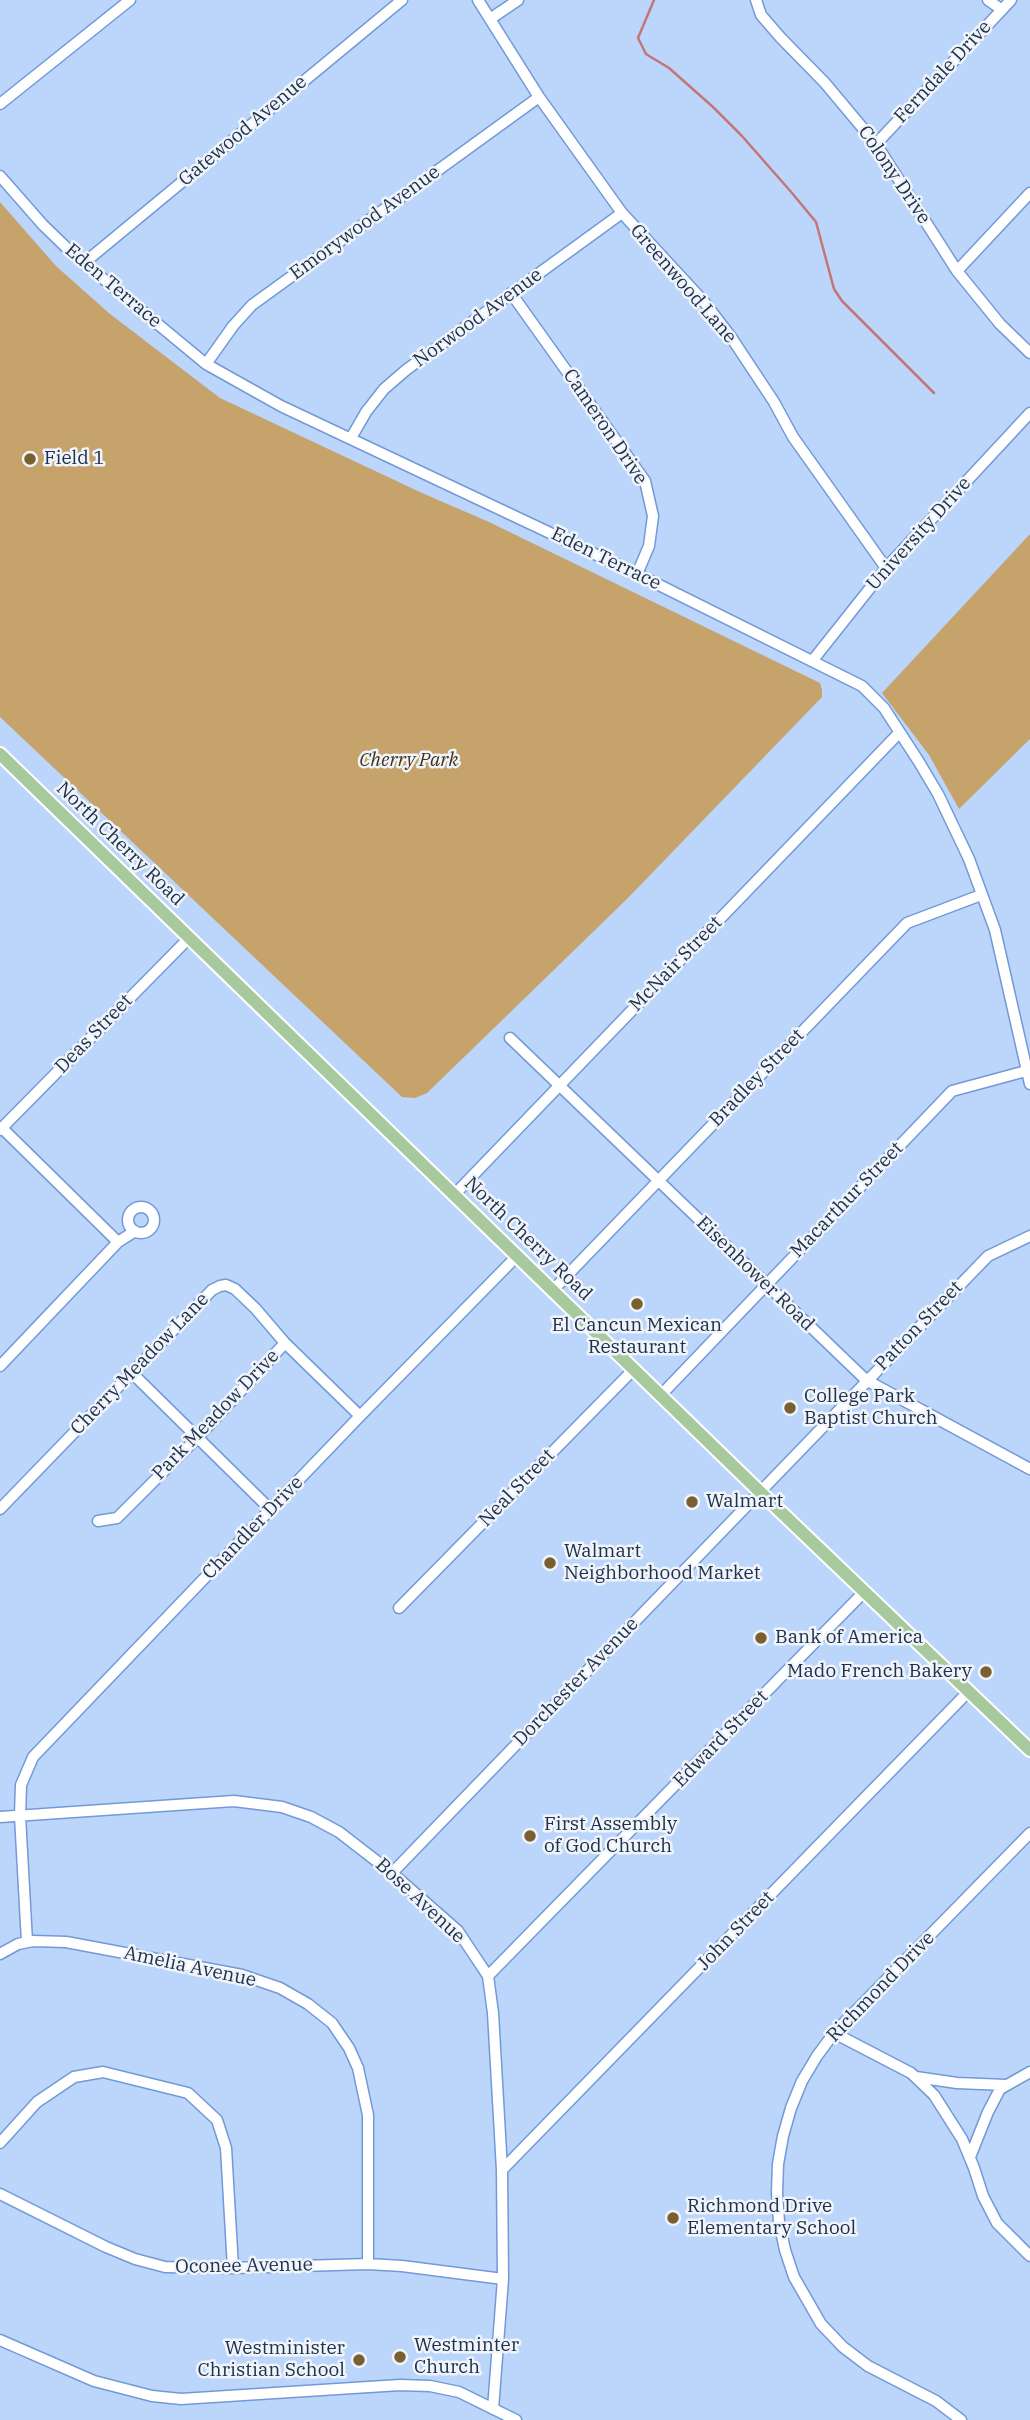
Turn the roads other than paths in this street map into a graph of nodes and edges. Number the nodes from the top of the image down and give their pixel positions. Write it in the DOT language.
graph roads {
  1 [pos="130,0"];
  2 [pos="402,0"];
  3 [pos="478,0"];
  4 [pos="518,0"];
  5 [pos="756,0"];
  6 [pos="988,0"];
  7 [pos="1011,0"];
  8 [pos="1002,10"];
  9 [pos="490,19"];
  10 [pos="539,97"];
  11 [pos="0,104"];
  12 [pos="876,144"];
  13 [pos="0,176"];
  14 [pos="1030,193"];
  15 [pos="622,213"];
  16 [pos="84,263"];
  17 [pos="957,271"];
  18 [pos="511,293"];
  19 [pos="1030,353"];
  20 [pos="206,364"];
  21 [pos="1030,413"];
  22 [pos="351,438"];
  23 [pos="886,568"];
  24 [pos="637,574"];
  25 [pos="813,660"];
  26 [pos="899,733"];
  27 [pos="0,754"];
  28 [pos="981,895"];
  29 [pos="189,938"];
  30 [pos="510,1038"];
  31 [pos="1026,1071"];
  32 [pos="1030,1084"];
  33 [pos="559,1085"];
  34 [pos="1,1129"];
  35 [pos="657,1181"];
  36 [pos="454,1195"];
  37 [pos="135,1231"];
  38 [pos="1030,1237"];
  39 [pos="118,1242"];
  40 [pos="517,1256"];
  41 [pos="765,1285"];
  42 [pos="553,1290"];
  43 [pos="285,1343"];
  44 [pos="0,1366"];
  45 [pos="634,1369"];
  46 [pos="132,1373"];
  47 [pos="866,1380"];
  48 [pos="661,1395"];
  49 [pos="360,1416"];
  50 [pos="198,1437"];
  51 [pos="1030,1469"];
  52 [pos="759,1491"];
  53 [pos="0,1509"];
  54 [pos="271,1510"];
  55 [pos="98,1521"];
  56 [pos="865,1591"];
  57 [pos="400,1608"];
  58 [pos="969,1691"];
  59 [pos="1030,1750"];
  60 [pos="0,1816"];
  61 [pos="20,1816"];
  62 [pos="1030,1833"];
  63 [pos="392,1873"];
  64 [pos="27,1942"];
  65 [pos="0,1954"];
  66 [pos="488,1976"];
  67 [pos="834,2033"];
  68 [pos="1030,2071"];
  69 [pos="915,2076"];
  70 [pos="1006,2085"];
  71 [pos="0,2143"];
  72 [pos="970,2157"];
  73 [pos="502,2170"];
  74 [pos="0,2194"];
  75 [pos="1030,2256"];
  76 [pos="368,2264"];
  77 [pos="233,2268"];
  78 [pos="503,2279"];
  79 [pos="0,2342"];
  80 [pos="493,2409"];
  81 [pos="516,2420"];
  82 [pos="961,2420"];
  1 -- 11 [label="street"];
  2 -- 16 [label="street, Gatewood Avenue"];
  3 -- 9 [label="street, Greenwood Lane"];
  4 -- 9 [label="street"];
  5 -- 12 [label="street, Colony Drive"];
  6 -- 8 [label="street"];
  7 -- 8 [label="street, Ferndale Drive"];
  8 -- 12 [label="street, Ferndale Drive"];
  9 -- 10 [label="street, Greenwood Lane"];
  10 -- 15 [label="street, Greenwood Lane"];
  10 -- 20 [label="street, Emorywood Avenue"];
  12 -- 17 [label="street, Colony Drive"];
  13 -- 16 [label="street, Eden Terrace"];
  14 -- 17 [label="street"];
  15 -- 18 [label="street, Norwood Avenue"];
  15 -- 23 [label="street, Greenwood Lane"];
  16 -- 20 [label="street, Eden Terrace"];
  17 -- 19 [label="street, Colony Drive"];
  18 -- 22 [label="street, Norwood Avenue"];
  18 -- 24 [label="street, Cameron Drive"];
  20 -- 22 [label="street, Eden Terrace"];
  21 -- 23 [label="street, University Drive"];
  22 -- 24 [label="street, Eden Terrace"];
  23 -- 25 [label="street, University Drive"];
  24 -- 25 [label="street, Eden Terrace"];
  25 -- 26 [label="street, Eden Terrace"];
  26 -- 28 [label="street, Eden Terrace"];
  26 -- 33 [label="street, McNair Street"];
  27 -- 29 [label="main road, North Cherry Road"];
  28 -- 31 [label="street, Eden Terrace"];
  28 -- 35 [label="street, Bradley Street"];
  29 -- 34 [label="street, Deas Street"];
  29 -- 36 [label="main road, North Cherry Road"];
  30 -- 33 [label="street, Eisenhower Road"];
  31 -- 32 [label="street, Eden Terrace"];
  31 -- 41 [label="street, Macarthur Street"];
  33 -- 35 [label="street, Eisenhower Road"];
  33 -- 36 [label="street, McNair Street"];
  34 -- 39 [label="street"];
  35 -- 41 [label="street, Eisenhower Road"];
  35 -- 42 [label="street, Bradley Street"];
  36 -- 40 [label="main road, North Cherry Road"];
  37 -- 39 [label="street"];
  38 -- 47 [label="street, Patton Street"];
  39 -- 44 [label="street"];
  40 -- 42 [label="main road, North Cherry Road"];
  40 -- 49 [label="street, Chandler Drive"];
  41 -- 47 [label="street, Eisenhower Road"];
  41 -- 48 [label="street, Macarthur Street"];
  42 -- 45 [label="main road, North Cherry Road"];
  43 -- 46 [label="street, Cherry Meadow Lane"];
  43 -- 49 [label="street, Park Meadow Drive"];
  43 -- 50 [label="street, Park Meadow Drive"];
  45 -- 48 [label="main road, North Cherry Road"];
  45 -- 57 [label="street, Neal Street"];
  46 -- 50 [label="street"];
  46 -- 53 [label="street, Cherry Meadow Lane"];
  47 -- 51 [label="street, Eisenhower Road"];
  47 -- 52 [label="street, Patton Street"];
  48 -- 52 [label="main road, North Cherry Road"];
  49 -- 54 [label="street, Chandler Drive"];
  50 -- 54 [label="street"];
  50 -- 55 [label="street, Park Meadow Drive"];
  52 -- 56 [label="main road, North Cherry Road"];
  52 -- 63 [label="street, Dorchester Avenue"];
  54 -- 61 [label="street, Chandler Drive"];
  56 -- 58 [label="main road, North Cherry Road"];
  56 -- 66 [label="street, Edward Street"];
  58 -- 59 [label="main road, North Cherry Road"];
  58 -- 73 [label="street, John Street"];
  60 -- 61 [label="street, Bose Avenue"];
  61 -- 63 [label="street, Bose Avenue"];
  61 -- 64 [label="street, Chandler Drive"];
  62 -- 67 [label="street, Richmond Drive"];
  63 -- 66 [label="street, Bose Avenue"];
  64 -- 65 [label="street, Amelia Avenue"];
  64 -- 76 [label="street, Amelia Avenue"];
  66 -- 73 [label="street, Bose Avenue"];
  67 -- 69 [label="street"];
  67 -- 82 [label="street, Richmond Drive"];
  68 -- 70 [label="street"];
  69 -- 70 [label="street"];
  69 -- 72 [label="street"];
  70 -- 72 [label="street"];
  71 -- 77 [label="street"];
  72 -- 75 [label="street"];
  73 -- 78 [label="street, Bose Avenue"];
  74 -- 77 [label="street, Oconee Avenue"];
  76 -- 77 [label="street, Oconee Avenue"];
  76 -- 78 [label="street, Oconee Avenue"];
  78 -- 80 [label="street, Bose Avenue"];
  79 -- 80 [label="street"];
  80 -- 81 [label="street"];
}
